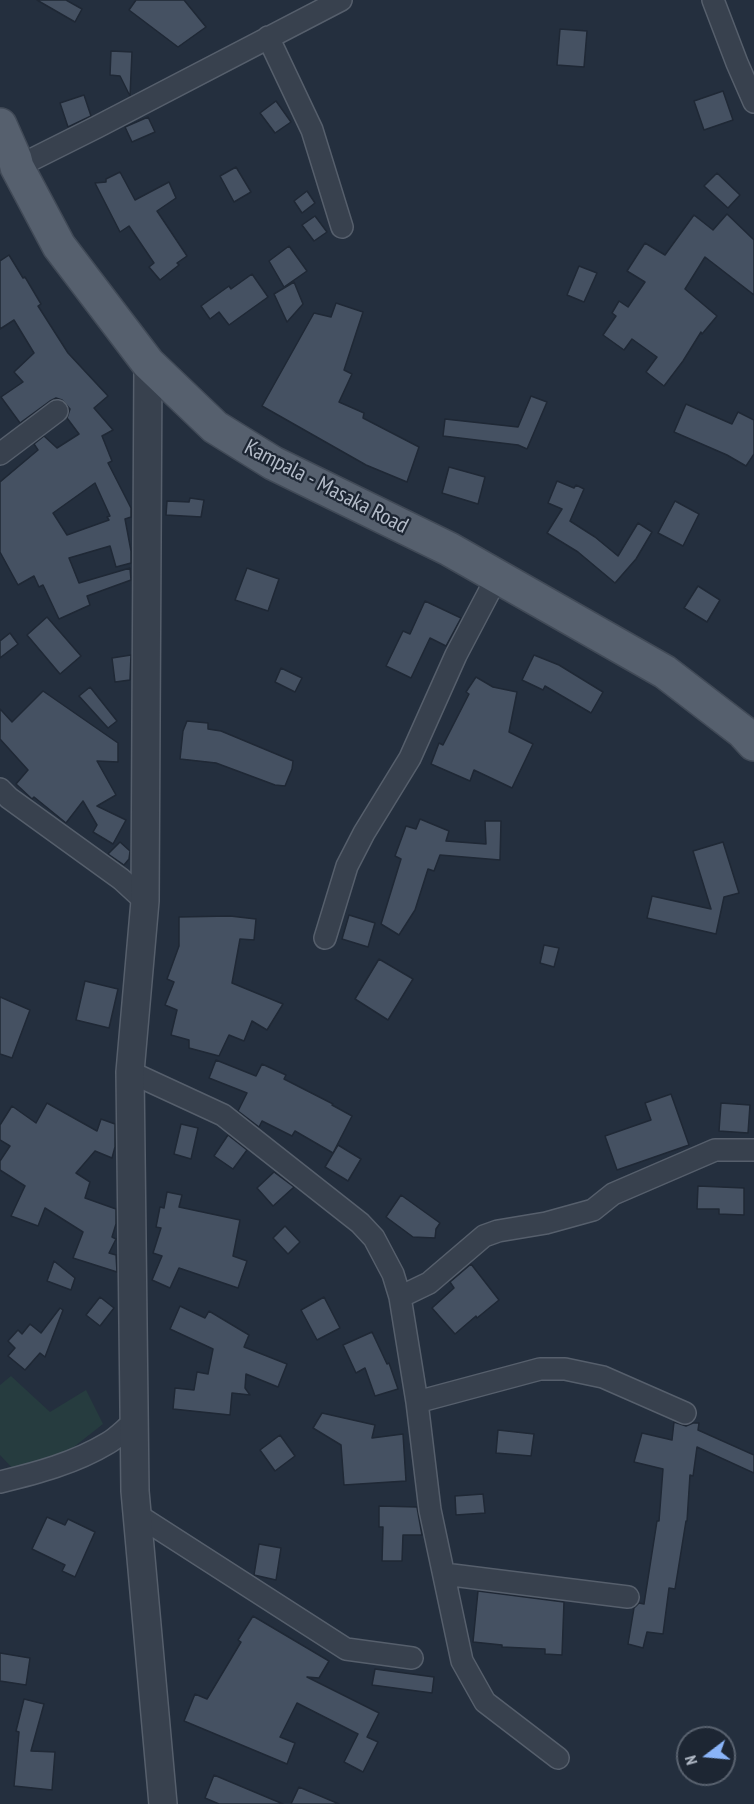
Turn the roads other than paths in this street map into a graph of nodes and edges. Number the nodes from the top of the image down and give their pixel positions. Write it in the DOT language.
graph roads {
  1 [pos="341,0"];
  2 [pos="713,0"];
  3 [pos="268,37"];
  4 [pos="753,96"];
  5 [pos="0,125"];
  6 [pos="11,164"];
  7 [pos="342,227"];
  8 [pos="148,363"];
  9 [pos="57,411"];
  10 [pos="0,454"];
  11 [pos="497,577"];
  12 [pos="750,732"];
  13 [pos="0,789"];
  14 [pos="145,901"];
  15 [pos="325,938"];
  16 [pos="130,1072"];
  17 [pos="754,1150"];
  18 [pos="400,1297"];
  19 [pos="417,1402"];
  20 [pos="685,1413"];
  21 [pos="134,1422"];
  22 [pos="0,1482"];
  23 [pos="136,1514"];
  24 [pos="444,1574"];
  25 [pos="628,1597"];
  26 [pos="412,1658"];
  27 [pos="558,1758"];
  28 [pos="163,1804"];
  1 -- 3 [label="street"];
  2 -- 4 [label="street"];
  3 -- 6 [label="street"];
  3 -- 7 [label="street"];
  5 -- 6 [label="main road, Kampala - Masaka Road"];
  6 -- 8 [label="main road, Kampala - Masaka Road"];
  8 -- 11 [label="main road, Kampala - Masaka Road"];
  8 -- 14 [label="street"];
  9 -- 10 [label="street"];
  11 -- 12 [label="main road, Kampala - Masaka Road"];
  11 -- 15 [label="street"];
  13 -- 14 [label="street"];
  14 -- 16 [label="street"];
  16 -- 18 [label="street"];
  16 -- 21 [label="street"];
  17 -- 18 [label="street"];
  18 -- 19 [label="street"];
  19 -- 20 [label="street"];
  19 -- 24 [label="street"];
  21 -- 22 [label="street"];
  21 -- 23 [label="street"];
  23 -- 26 [label="street"];
  23 -- 28 [label="street"];
  24 -- 25 [label="street"];
  24 -- 27 [label="street"];
}
